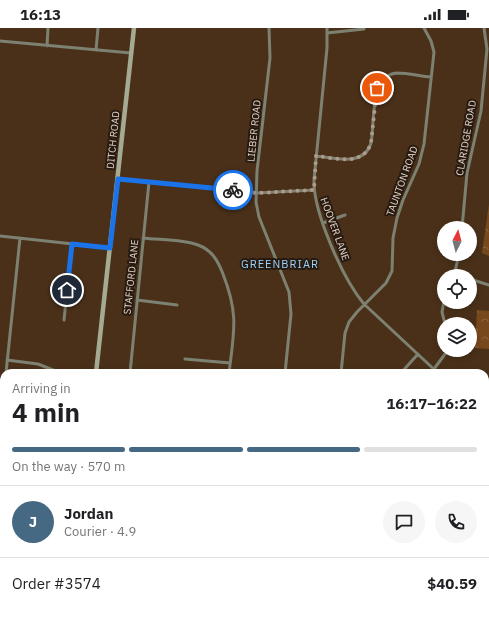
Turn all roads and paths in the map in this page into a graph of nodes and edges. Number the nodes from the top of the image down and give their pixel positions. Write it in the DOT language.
graph roads {
  1 [pos="48,28"];
  2 [pos="98,28"];
  3 [pos="134,28"];
  4 [pos="269,28"];
  5 [pos="327,28"];
  6 [pos="424,28"];
  7 [pos="484,28"];
  8 [pos="364,29"];
  9 [pos="327,33"];
  10 [pos="0,42"];
  11 [pos="46,46"];
  12 [pos="96,50"];
  13 [pos="131,54"];
  14 [pos="431,77"];
  15 [pos="316,156"];
  16 [pos="118,179"];
  17 [pos="149,182"];
  18 [pos="314,190"];
  19 [pos="257,193"];
  20 [pos="345,215"];
  21 [pos="463,221"];
  22 [pos="323,223"];
  23 [pos="0,236"];
  24 [pos="20,238"];
  25 [pos="143,238"];
  26 [pos="72,244"];
  27 [pos="110,248"];
  28 [pos="477,281"];
  29 [pos="489,285"];
  30 [pos="137,300"];
  31 [pos="364,304"];
  32 [pos="177,305"];
  33 [pos="64,320"];
  34 [pos="418,354"];
  35 [pos="443,357"];
  36 [pos="185,359"];
  37 [pos="8,360"];
  38 [pos="230,363"];
  39 [pos="7,369"];
  40 [pos="50,369"];
  41 [pos="96,369"];
  42 [pos="130,369"];
  43 [pos="229,369"];
  44 [pos="285,369"];
  45 [pos="342,369"];
  46 [pos="405,369"];
  47 [pos="434,369"];
  1 -- 11 [label="street"];
  2 -- 12 [label="street"];
  3 -- 13 [label="main road, DITCH ROAD"];
  4 -- 19 [label="street, LIEBER ROAD"];
  5 -- 9 [label="street, HOOVER LANE"];
  6 -- 14 [label="street, TAUNTON ROAD"];
  7 -- 21 [label="street, CLARIDGE ROAD"];
  8 -- 9 [label="street"];
  9 -- 15 [label="street, HOOVER LANE"];
  10 -- 11 [label="street"];
  11 -- 12 [label="street"];
  12 -- 13 [label="street"];
  13 -- 16 [label="main road, DITCH ROAD"];
  14 -- 15 [label="street"];
  14 -- 31 [label="street, TAUNTON ROAD"];
  15 -- 18 [label="street, HOOVER LANE"];
  16 -- 17 [label="street"];
  16 -- 27 [label="main road, DITCH ROAD"];
  17 -- 19 [label="street"];
  17 -- 25 [label="street, STAFFORD LANE"];
  18 -- 19 [label="street"];
  18 -- 22 [label="street, HOOVER LANE"];
  19 -- 44 [label="street, LIEBER ROAD"];
  20 -- 22 [label="street"];
  22 -- 31 [label="street, HOOVER LANE"];
  23 -- 24 [label="street"];
  24 -- 26 [label="street"];
  24 -- 37 [label="street"];
  25 -- 30 [label="street, STAFFORD LANE"];
  25 -- 38 [label="street"];
  26 -- 27 [label="street"];
  26 -- 33 [label="street"];
  27 -- 41 [label="main road, DITCH ROAD"];
  28 -- 29 [label="street"];
  30 -- 32 [label="street"];
  30 -- 42 [label="street, STAFFORD LANE"];
  31 -- 34 [label="street, HOOVER LANE"];
  31 -- 45 [label="street, TAUNTON ROAD"];
  34 -- 46 [label="street"];
  34 -- 47 [label="street, HOOVER LANE"];
  35 -- 47 [label="street"];
  36 -- 38 [label="street"];
  37 -- 39 [label="street"];
  37 -- 40 [label="street"];
  38 -- 43 [label="street"];
}
